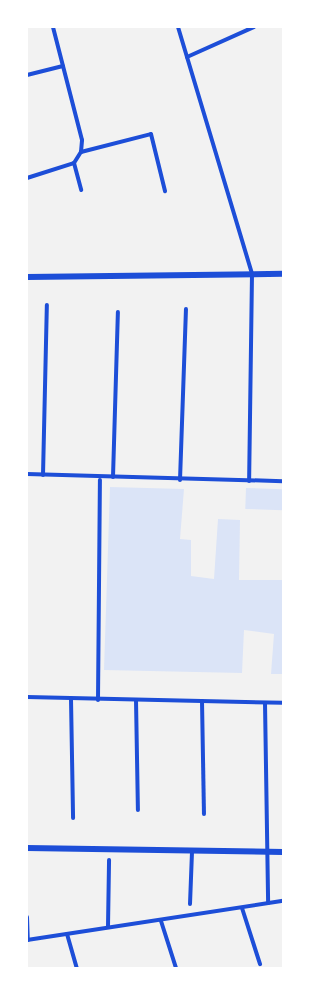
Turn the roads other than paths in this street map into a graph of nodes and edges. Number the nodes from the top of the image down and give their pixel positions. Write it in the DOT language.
graph roads {
  1 [pos="53,27"];
  2 [pos="178,27"];
  3 [pos="254,27"];
  4 [pos="187,57"];
  5 [pos="63,66"];
  6 [pos="27,75"];
  7 [pos="81,152"];
  8 [pos="74,163"];
  9 [pos="27,178"];
  10 [pos="81,190"];
  11 [pos="165,191"];
  12 [pos="252,274"];
  13 [pos="283,274"];
  14 [pos="27,276"];
  15 [pos="47,305"];
  16 [pos="186,309"];
  17 [pos="118,312"];
  18 [pos="27,474"];
  19 [pos="43,474"];
  20 [pos="113,477"];
  21 [pos="100,480"];
  22 [pos="180,480"];
  23 [pos="249,481"];
  24 [pos="283,482"];
  25 [pos="27,697"];
  26 [pos="71,700"];
  27 [pos="98,700"];
  28 [pos="136,700"];
  29 [pos="202,701"];
  30 [pos="265,703"];
  31 [pos="283,703"];
  32 [pos="138,810"];
  33 [pos="204,814"];
  34 [pos="73,818"];
  35 [pos="27,848"];
  36 [pos="192,852"];
  37 [pos="266,852"];
  38 [pos="283,852"];
  39 [pos="109,860"];
  40 [pos="283,901"];
  41 [pos="268,903"];
  42 [pos="190,904"];
  43 [pos="242,908"];
  44 [pos="27,917"];
  45 [pos="161,921"];
  46 [pos="108,927"];
  47 [pos="66,934"];
  48 [pos="28,940"];
  49 [pos="260,964"];
  50 [pos="77,968"];
  51 [pos="176,968"];
  1 -- 5 [label="street"];
  2 -- 4 [label="street"];
  3 -- 4 [label="street"];
  4 -- 12 [label="street"];
  5 -- 6 [label="street"];
  5 -- 7 [label="street"];
  7 -- 8 [label="street"];
  7 -- 11 [label="street"];
  8 -- 9 [label="street"];
  8 -- 10 [label="street"];
  12 -- 13 [label="street"];
  12 -- 14 [label="street"];
  12 -- 23 [label="street"];
  15 -- 19 [label="street"];
  16 -- 22 [label="street"];
  17 -- 20 [label="street"];
  18 -- 19 [label="street"];
  19 -- 20 [label="street"];
  20 -- 22 [label="street"];
  21 -- 27 [label="street"];
  22 -- 23 [label="street"];
  23 -- 24 [label="street"];
  25 -- 26 [label="street"];
  26 -- 27 [label="street"];
  26 -- 34 [label="street"];
  27 -- 28 [label="street"];
  28 -- 29 [label="street"];
  28 -- 32 [label="street"];
  29 -- 30 [label="street"];
  29 -- 33 [label="street"];
  30 -- 31 [label="street"];
  30 -- 37 [label="street"];
  35 -- 36 [label="street"];
  36 -- 37 [label="street"];
  36 -- 42 [label="street"];
  37 -- 38 [label="street"];
  37 -- 41 [label="street"];
  39 -- 46 [label="street"];
  40 -- 41 [label="street"];
  41 -- 43 [label="street"];
  43 -- 45 [label="street"];
  43 -- 49 [label="street"];
  44 -- 48 [label="street"];
  45 -- 46 [label="street"];
  45 -- 51 [label="street"];
  46 -- 47 [label="street"];
  47 -- 48 [label="street"];
  47 -- 50 [label="street"];
}
